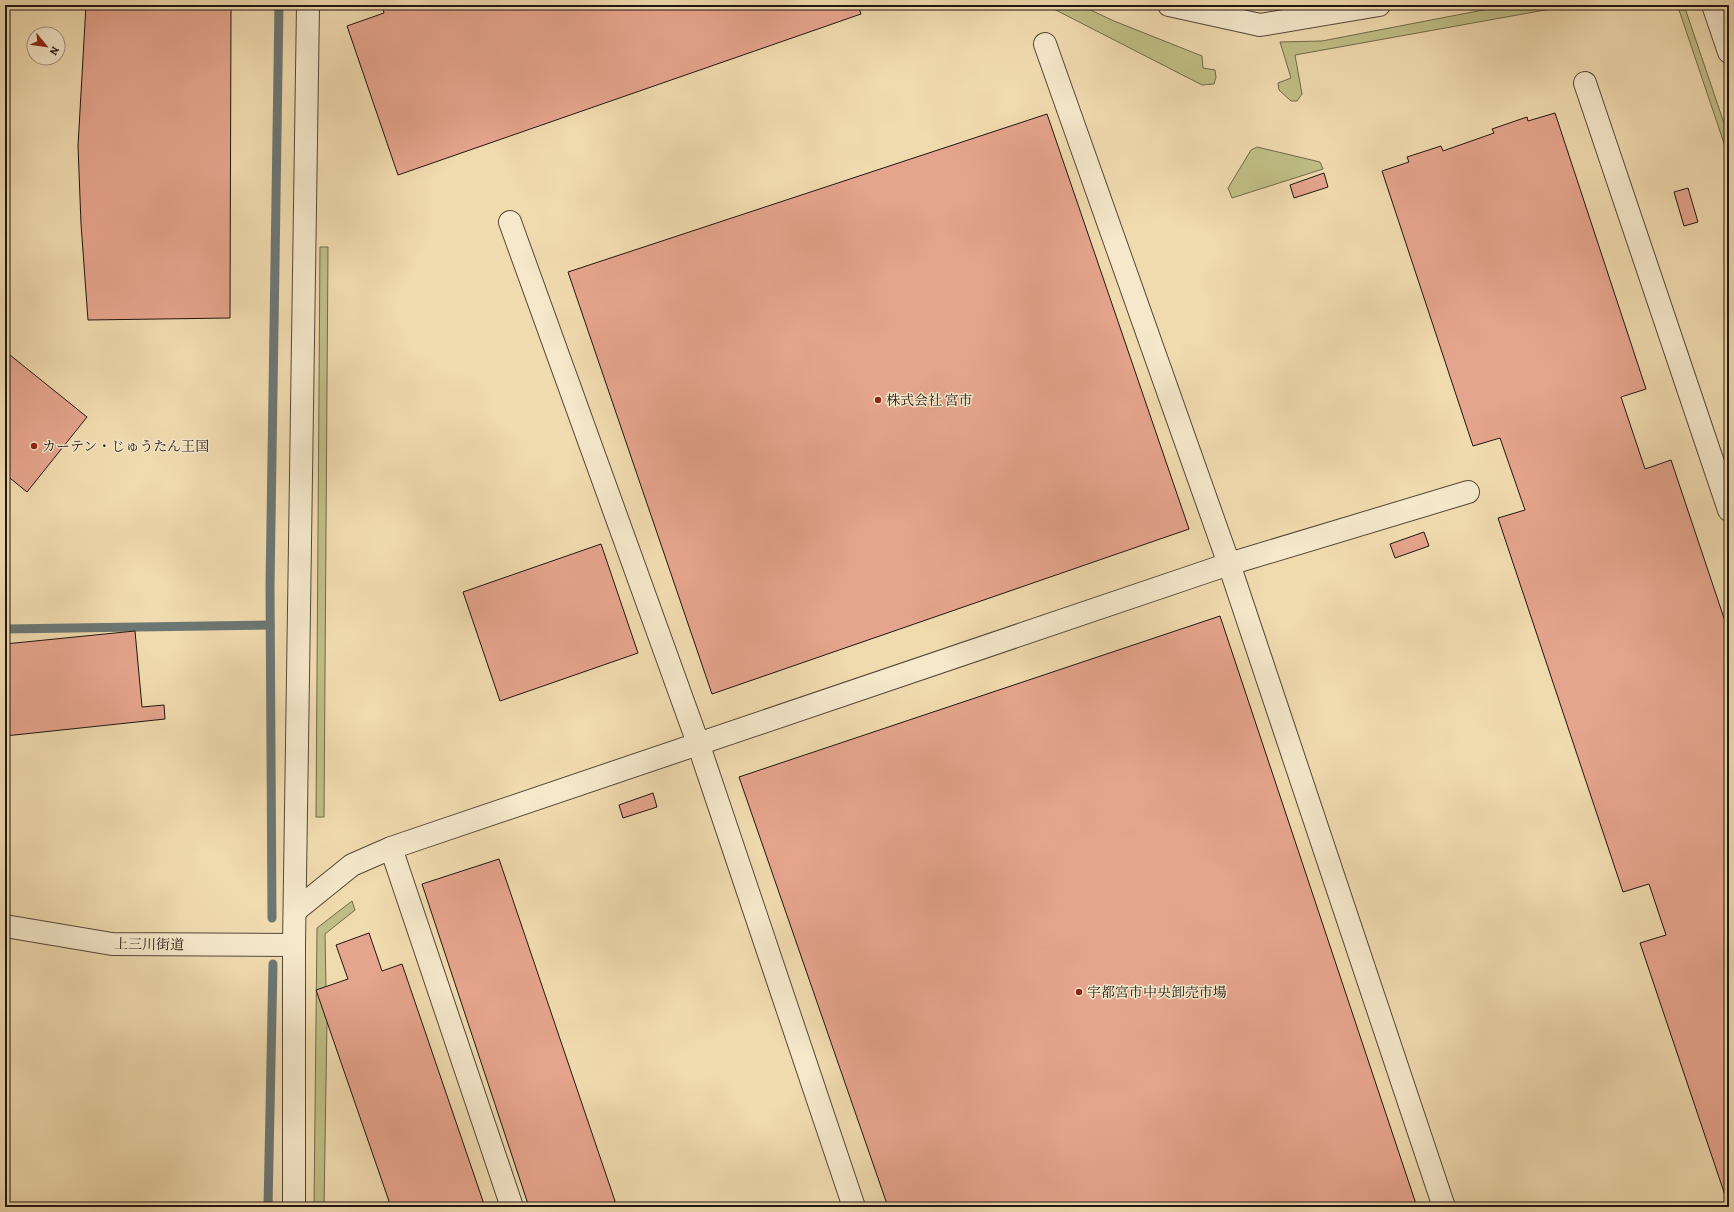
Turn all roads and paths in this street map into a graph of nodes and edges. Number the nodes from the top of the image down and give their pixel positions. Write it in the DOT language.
graph roads {
  1 [pos="308,5"];
  2 [pos="1169,5"];
  3 [pos="1379,5"];
  4 [pos="1713,5"];
  5 [pos="1045,44"];
  6 [pos="1729,52"];
  7 [pos="1586,83"];
  8 [pos="510,222"];
  9 [pos="1468,492"];
  10 [pos="1729,510"];
  11 [pos="1229,564"];
  12 [pos="698,743"];
  13 [pos="391,848"];
  14 [pos="295,910"];
  15 [pos="5,926"];
  16 [pos="294,945"];
  17 [pos="294,1207"];
  18 [pos="512,1207"];
  19 [pos="854,1207"];
  20 [pos="1444,1207"];
  1 -- 14 [label="street"];
  2 -- 3 [label="street"];
  4 -- 6 [label="street"];
  5 -- 11 [label="street"];
  7 -- 10 [label="street"];
  8 -- 12 [label="street"];
  9 -- 11 [label="street"];
  11 -- 12 [label="street"];
  11 -- 20 [label="street"];
  12 -- 13 [label="street"];
  12 -- 19 [label="street"];
  13 -- 14 [label="street"];
  13 -- 18 [label="street"];
  14 -- 16 [label="street"];
  15 -- 16 [label="street, 上三川街道"];
  16 -- 17 [label="street"];
}
